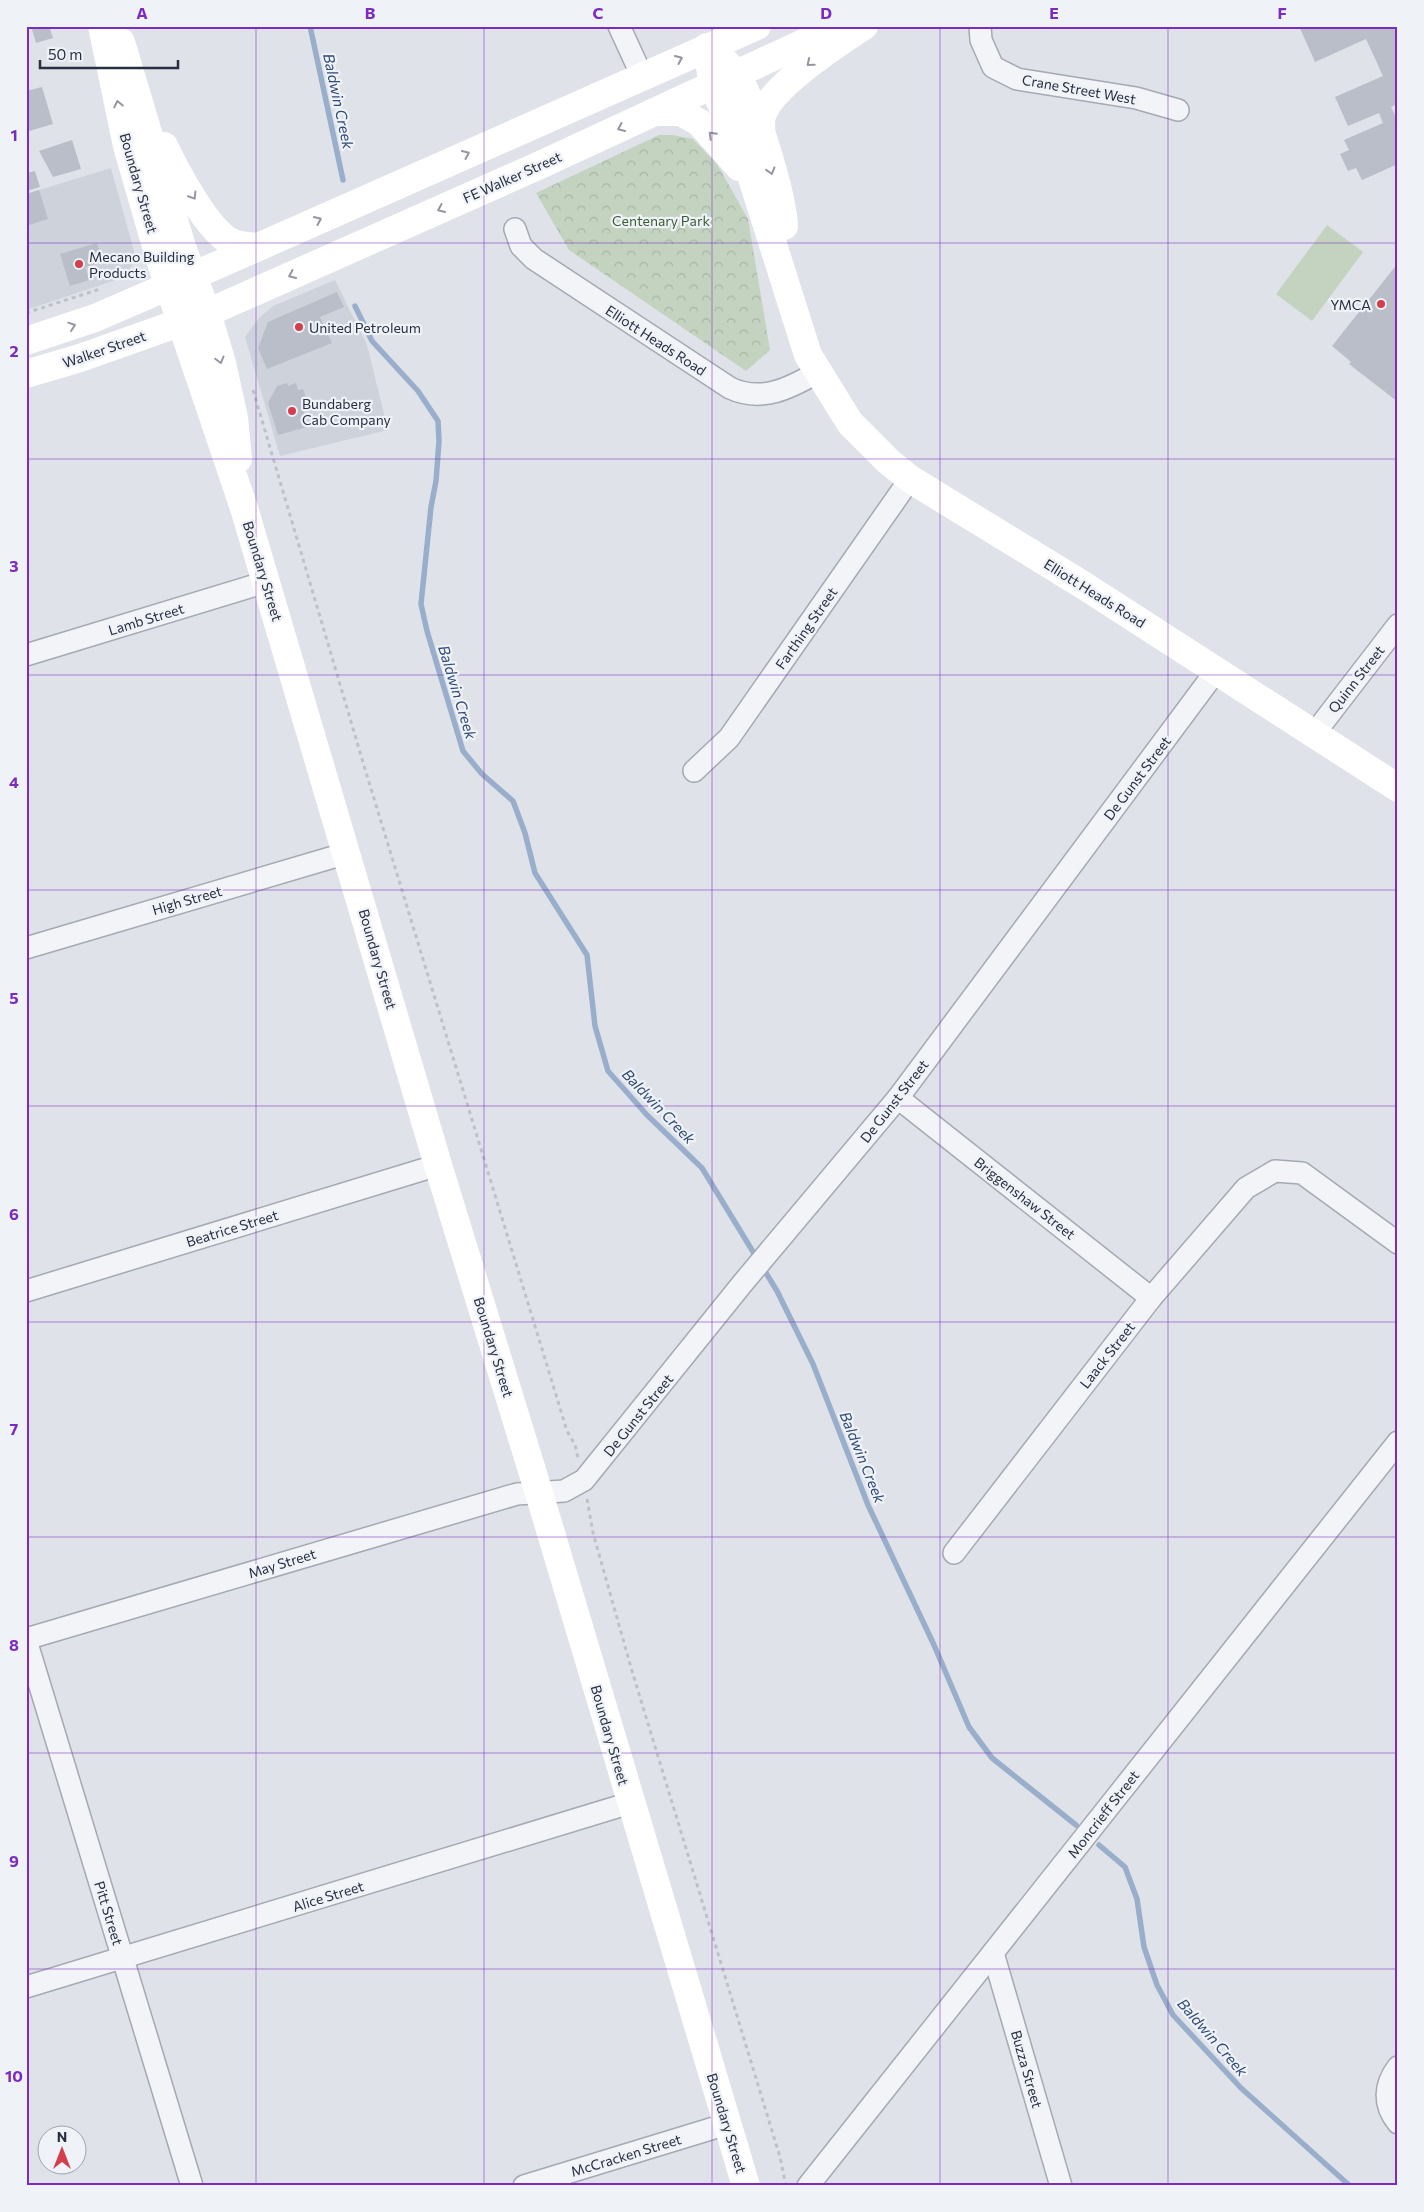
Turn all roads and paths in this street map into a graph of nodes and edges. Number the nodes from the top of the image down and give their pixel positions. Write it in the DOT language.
graph roads {
  1 [pos="102,26"];
  2 [pos="116,26"];
  3 [pos="619,26"];
  4 [pos="757,26"];
  5 [pos="840,26"];
  6 [pos="864,26"];
  7 [pos="980,26"];
  8 [pos="709,46"];
  9 [pos="642,76"];
  10 [pos="725,81"];
  11 [pos="136,91"];
  12 [pos="1178,110"];
  13 [pos="656,112"];
  14 [pos="761,139"];
  15 [pos="761,202"];
  16 [pos="515,229"];
  17 [pos="258,247"];
  18 [pos="181,281"];
  19 [pos="108,286"];
  20 [pos="788,288"];
  21 [pos="26,313"];
  22 [pos="207,313"];
  23 [pos="182,322"];
  24 [pos="26,341"];
  25 [pos="818,372"];
  26 [pos="26,374"];
  27 [pos="253,390"];
  28 [pos="910,479"];
  29 [pos="244,508"];
  30 [pos="266,582"];
  31 [pos="1398,625"];
  32 [pos="26,655"];
  33 [pos="1216,671"];
  34 [pos="1314,734"];
  35 [pos="694,771"];
  36 [pos="1398,788"];
  37 [pos="379,815"];
  38 [pos="347,853"];
  39 [pos="26,948"];
  40 [pos="898,1098"];
  41 [pos="438,1165"];
  42 [pos="1398,1243"];
  43 [pos="26,1291"];
  44 [pos="1151,1298"];
  45 [pos="1398,1442"];
  46 [pos="539,1493"];
  47 [pos="954,1553"];
  48 [pos="26,1640"];
  49 [pos="630,1803"];
  50 [pos="993,1953"];
  51 [pos="123,1958"];
  52 [pos="26,1987"];
  53 [pos="1398,2066"];
  54 [pos="1398,2123"];
  55 [pos="727,2124"];
  56 [pos="192,2186"];
  57 [pos="524,2186"];
  58 [pos="746,2186"];
  59 [pos="808,2186"];
  60 [pos="1061,2186"];
  18 -- 1 [label="street, Boundary Street, one-way"];
  2 -- 11 [label="street, Boundary Street"];
  3 -- 9 [label="street"];
  4 -- 8 [label="street"];
  5 -- 10 [label="street, FE Walker Street"];
  6 -- 14 [label="street, one-way"];
  7 -- 12 [label="street, Crane Street West"];
  9 -- 8 [label="street, one-way"];
  8 -- 10 [label="street, Elliott Heads Road"];
  17 -- 9 [label="street, one-way"];
  10 -- 13 [label="street, FE Walker Street"];
  10 -- 14 [label="street, Elliott Heads Road"];
  10 -- 15 [label="street, Elliott Heads Road"];
  11 -- 17 [label="street, one-way"];
  11 -- 18 [label="street, Boundary Street"];
  15 -- 13 [label="street, one-way"];
  13 -- 22 [label="street, FE Walker Street, one-way"];
  14 -- 20 [label="street, Elliott Heads Road, one-way"];
  15 -- 20 [label="street, Elliott Heads Road"];
  16 -- 25 [label="street, Elliott Heads Road"];
  17 -- 18 [label="street"];
  18 -- 22 [label="street, Boundary Street"];
  18 -- 23 [label="street, Boundary Street"];
  24 -- 18 [label="street, one-way"];
  19 -- 21 [label="path"];
  20 -- 25 [label="street, Elliott Heads Road"];
  22 -- 23 [label="street, FE Walker Street"];
  22 -- 29 [label="street, Boundary Street, one-way"];
  23 -- 26 [label="street, Walker Street"];
  23 -- 29 [label="street, Boundary Street"];
  25 -- 28 [label="street, Elliott Heads Road"];
  27 -- 37 [label="path"];
  28 -- 33 [label="street, Elliott Heads Road"];
  28 -- 35 [label="street, Farthing Street"];
  29 -- 30 [label="street, Boundary Street"];
  30 -- 32 [label="street, Lamb Street"];
  30 -- 38 [label="street, Boundary Street"];
  31 -- 34 [label="street, Quinn Street"];
  33 -- 34 [label="street, Elliott Heads Road"];
  33 -- 40 [label="street, De Gunst Street"];
  34 -- 36 [label="street, Elliott Heads Road"];
  38 -- 39 [label="street, High Street"];
  38 -- 41 [label="street, Boundary Street"];
  40 -- 44 [label="street, Briggenshaw Street"];
  40 -- 46 [label="street, De Gunst Street"];
  41 -- 43 [label="street, Beatrice Street"];
  41 -- 46 [label="street, Boundary Street"];
  42 -- 44 [label="street, Laack Street"];
  44 -- 47 [label="street, Laack Street"];
  45 -- 50 [label="street, Moncrieff Street"];
  46 -- 48 [label="street, May Street"];
  46 -- 49 [label="street, Boundary Street"];
  48 -- 51 [label="street, Pitt Street"];
  49 -- 51 [label="street, Alice Street"];
  49 -- 55 [label="street, Boundary Street"];
  50 -- 59 [label="street, Moncrieff Street"];
  50 -- 60 [label="street, Buzza Street"];
  51 -- 52 [label="street, Alice Street"];
  51 -- 56 [label="street, Pitt Street"];
  53 -- 54 [label="street"];
  55 -- 57 [label="street, McCracken Street"];
  55 -- 58 [label="street, Boundary Street"];
}
